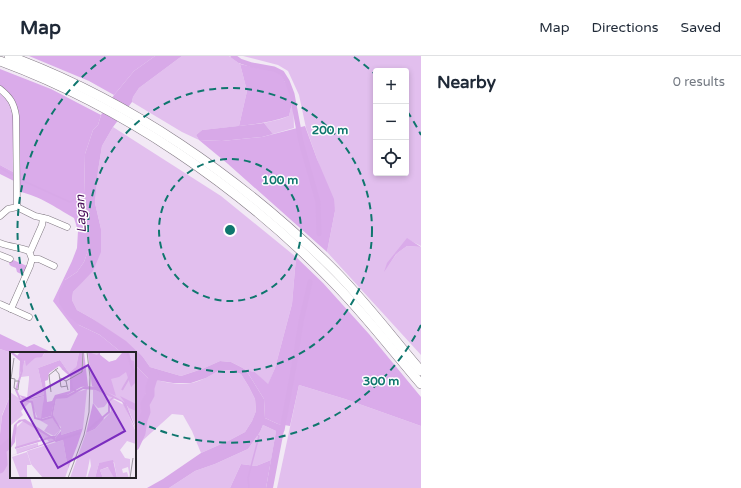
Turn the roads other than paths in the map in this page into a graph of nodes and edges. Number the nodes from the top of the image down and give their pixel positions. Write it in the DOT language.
graph roads {
  1 [pos="9,56"];
  2 [pos="0,61"];
  3 [pos="0,89"];
  4 [pos="96,100"];
  5 [pos="131,119"];
  6 [pos="17,207"];
  7 [pos="2,213"];
  8 [pos="43,218"];
  9 [pos="67,227"];
  10 [pos="0,243"];
  11 [pos="0,248"];
  12 [pos="29,251"];
  13 [pos="0,255"];
  14 [pos="10,259"];
  15 [pos="32,259"];
  16 [pos="54,266"];
  17 [pos="0,304"];
  18 [pos="11,309"];
  19 [pos="29,317"];
  20 [pos="421,371"];
  21 [pos="421,384"];
  1 -- 4 [label="highway"];
  2 -- 4 [label="highway"];
  3 -- 6 [label="lane"];
  4 -- 5 [label="highway"];
  5 -- 20 [label="highway"];
  5 -- 21 [label="highway"];
  6 -- 7 [label="lane"];
  6 -- 8 [label="lane"];
  8 -- 9 [label="lane"];
  8 -- 12 [label="lane"];
  10 -- 11 [label="lane"];
  10 -- 12 [label="lane"];
  12 -- 15 [label="lane"];
  13 -- 14 [label="lane"];
  15 -- 16 [label="lane"];
  15 -- 18 [label="lane"];
  17 -- 18 [label="lane"];
  18 -- 19 [label="lane"];
}
